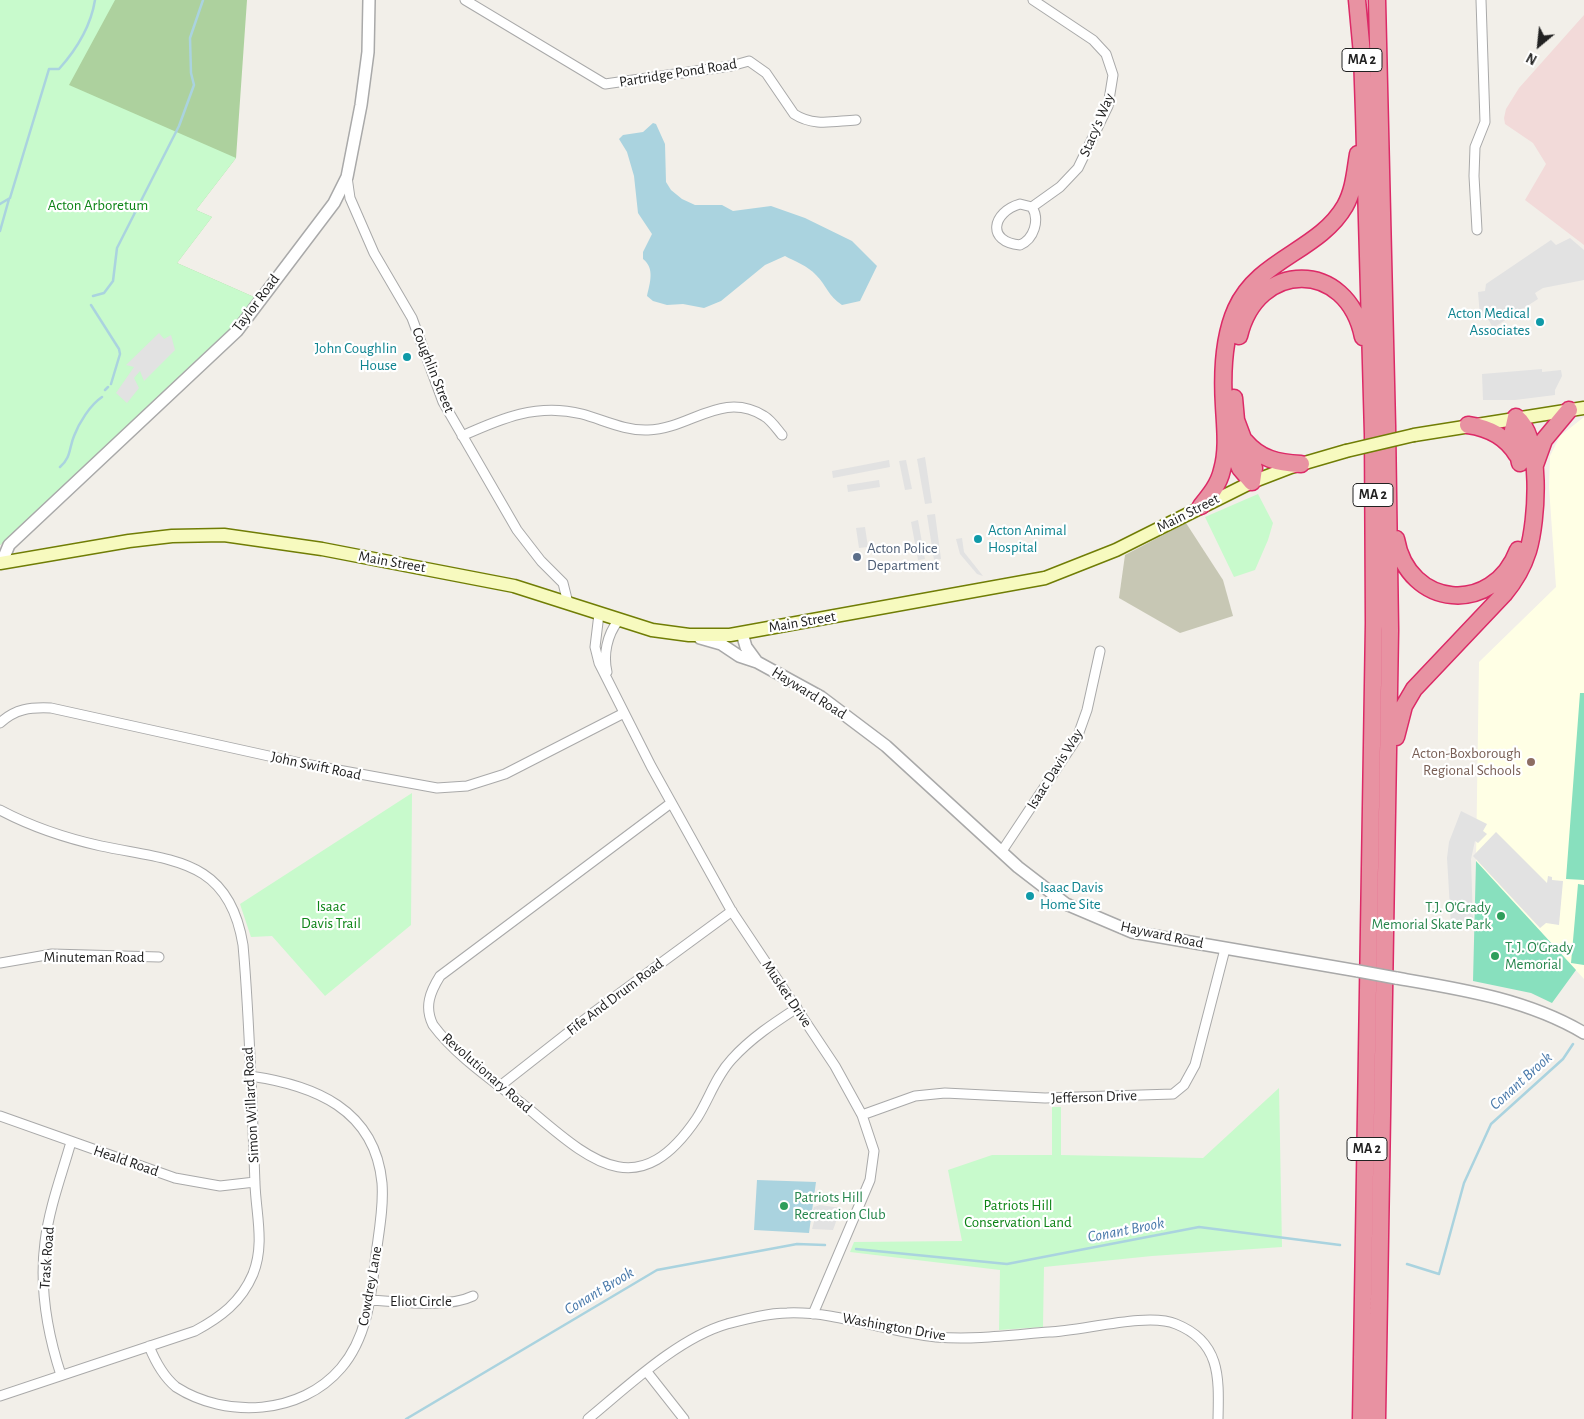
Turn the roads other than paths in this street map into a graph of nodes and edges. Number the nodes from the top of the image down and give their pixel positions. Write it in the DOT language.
graph roads {
  1 [pos="369,0"];
  2 [pos="465,0"];
  3 [pos="1033,0"];
  4 [pos="1356,0"];
  5 [pos="1377,0"];
  6 [pos="1481,0"];
  7 [pos="1364,113"];
  8 [pos="856,120"];
  9 [pos="347,177"];
  10 [pos="1032,207"];
  11 [pos="1477,230"];
  12 [pos="1371,374"];
  13 [pos="1576,409"];
  14 [pos="1225,417"];
  15 [pos="1516,417"];
  16 [pos="1468,425"];
  17 [pos="1241,433"];
  18 [pos="782,435"];
  19 [pos="462,436"];
  20 [pos="1520,463"];
  21 [pos="1301,464"];
  22 [pos="1534,477"];
  23 [pos="1252,482"];
  24 [pos="1389,497"];
  25 [pos="1201,506"];
  26 [pos="1,563"];
  27 [pos="568,603"];
  28 [pos="598,614"];
  29 [pos="618,621"];
  30 [pos="736,634"];
  31 [pos="689,635"];
  32 [pos="733,651"];
  33 [pos="1100,651"];
  34 [pos="758,662"];
  35 [pos="610,685"];
  36 [pos="624,713"];
  37 [pos="0,723"];
  38 [pos="1388,774"];
  39 [pos="671,803"];
  40 [pos="0,810"];
  41 [pos="1002,851"];
  42 [pos="732,911"];
  43 [pos="1225,949"];
  44 [pos="159,957"];
  45 [pos="0,963"];
  46 [pos="797,1008"];
  47 [pos="1584,1033"];
  48 [pos="250,1076"];
  49 [pos="500,1086"];
  50 [pos="862,1115"];
  51 [pos="0,1116"];
  52 [pos="71,1142"];
  53 [pos="255,1182"];
  54 [pos="473,1296"];
  55 [pos="369,1300"];
  56 [pos="812,1314"];
  57 [pos="149,1346"];
  58 [pos="647,1372"];
  59 [pos="61,1375"];
  60 [pos="0,1396"];
  61 [pos="588,1419"];
  62 [pos="684,1419"];
  63 [pos="1218,1419"];
  64 [pos="1361,1419"];
  65 [pos="1377,1419"];
  1 -- 9 [label="street, Taylor Road"];
  2 -- 8 [label="street, Partridge Pond Road"];
  3 -- 10 [label="street, Stacy's Way"];
  4 -- 7 [label="highway, MA 2"];
  5 -- 24 [label="highway, MA 2"];
  6 -- 11 [label="street"];
  7 -- 12 [label="highway, MA 2"];
  7 -- 14 [label="highway"];
  9 -- 19 [label="street, Coughlin Street"];
  9 -- 26 [label="street, Taylor Road"];
  10 -- 10 [label="street, Stacy's Way"];
  12 -- 17 [label="highway"];
  12 -- 64 [label="highway, MA 2"];
  13 -- 15 [label="main road, Main Street"];
  13 -- 22 [label="highway"];
  14 -- 23 [label="highway"];
  14 -- 25 [label="highway"];
  15 -- 16 [label="main road, Main Street"];
  15 -- 20 [label="highway"];
  15 -- 22 [label="highway"];
  16 -- 20 [label="highway"];
  16 -- 21 [label="main road, Main Street, bridge"];
  17 -- 21 [label="highway"];
  17 -- 23 [label="highway"];
  18 -- 19 [label="street"];
  19 -- 27 [label="street, Coughlin Street"];
  20 -- 24 [label="highway"];
  21 -- 23 [label="main road, Main Street"];
  22 -- 38 [label="highway"];
  23 -- 25 [label="main road, Main Street"];
  24 -- 38 [label="highway, MA 2"];
  25 -- 30 [label="main road, Main Street"];
  26 -- 27 [label="main road, Main Street"];
  27 -- 28 [label="main road, Main Street"];
  28 -- 29 [label="main road, Main Street"];
  28 -- 35 [label="street, Musket Drive"];
  29 -- 31 [label="main road, Main Street"];
  29 -- 35 [label="street, Musket Drive"];
  30 -- 31 [label="main road, Main Street"];
  30 -- 32 [label="street"];
  30 -- 34 [label="street, Hayward Road"];
  31 -- 32 [label="street, Hayward Road"];
  32 -- 34 [label="street, Hayward Road"];
  33 -- 41 [label="street, Isaac Davis Way"];
  34 -- 41 [label="street, Hayward Road"];
  35 -- 36 [label="street, Musket Drive"];
  36 -- 37 [label="street, John Swift Road"];
  36 -- 39 [label="street, Musket Drive"];
  38 -- 65 [label="highway, MA 2"];
  39 -- 42 [label="street, Musket Drive"];
  39 -- 49 [label="street, Revolutionary Road"];
  40 -- 48 [label="street, Simon Willard Road"];
  41 -- 43 [label="street, Hayward Road"];
  42 -- 46 [label="street, Musket Drive"];
  42 -- 49 [label="street, Fife And Drum Road"];
  43 -- 47 [label="street, Hayward Road, bridge"];
  43 -- 50 [label="street, Jefferson Drive"];
  44 -- 45 [label="street, Minuteman Road"];
  46 -- 49 [label="street, Revolutionary Road"];
  46 -- 50 [label="street, Musket Drive"];
  48 -- 53 [label="street, Simon Willard Road"];
  48 -- 55 [label="street, Cowdrey Lane"];
  50 -- 56 [label="street, Musket Drive"];
  51 -- 52 [label="street, Heald Road"];
  52 -- 53 [label="street, Heald Road"];
  52 -- 59 [label="street, Trask Road"];
  53 -- 57 [label="street, Simon Willard Road"];
  54 -- 55 [label="street, Eliot Circle"];
  55 -- 57 [label="street, Cowdrey Lane"];
  56 -- 58 [label="street, Washington Drive"];
  56 -- 63 [label="street, Washington Drive"];
  57 -- 59 [label="street, Simon Willard Road"];
  58 -- 61 [label="street, Washington Drive"];
  58 -- 62 [label="street"];
  59 -- 60 [label="street, Simon Willard Road"];
}
